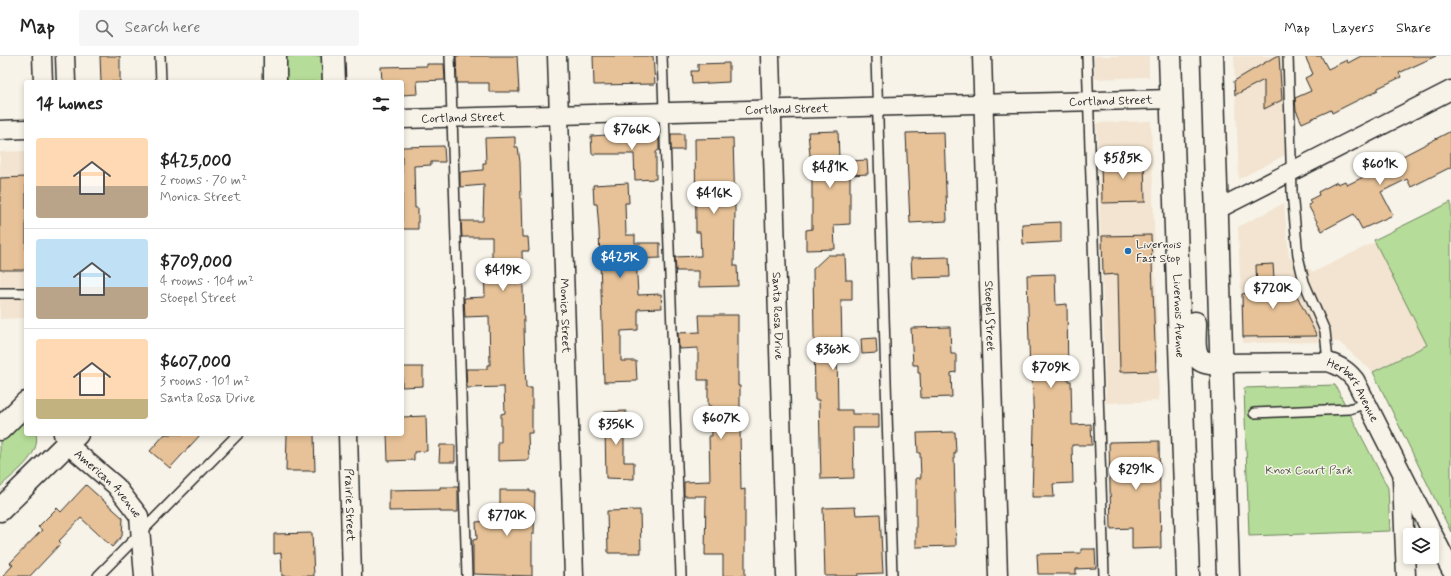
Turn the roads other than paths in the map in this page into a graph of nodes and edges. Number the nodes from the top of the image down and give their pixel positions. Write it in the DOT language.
graph roads {
  1 [pos="42,56"];
  2 [pos="65,56"];
  3 [pos="160,56"];
  4 [pos="275,56"];
  5 [pos="333,56"];
  6 [pos="450,56"];
  7 [pos="557,56"];
  8 [pos="662,56"];
  9 [pos="770,56"];
  10 [pos="876,56"];
  11 [pos="982,56"];
  12 [pos="1087,56"];
  13 [pos="1170,56"];
  14 [pos="1212,56"];
  15 [pos="1288,56"];
  16 [pos="43,80"];
  17 [pos="66,80"];
  18 [pos="161,80"];
  19 [pos="275,80"];
  20 [pos="334,80"];
  21 [pos="1451,90"];
  22 [pos="1172,98"];
  23 [pos="1089,101"];
  24 [pos="983,103"];
  25 [pos="878,106"];
  26 [pos="771,109"];
  27 [pos="664,112"];
  28 [pos="559,115"];
  29 [pos="451,118"];
  30 [pos="404,119"];
  31 [pos="24,129"];
  32 [pos="0,130"];
  33 [pos="1292,171"];
  34 [pos="1175,178"];
  35 [pos="1216,210"];
  36 [pos="0,293"];
  37 [pos="24,293"];
  38 [pos="1328,362"];
  39 [pos="1221,363"];
  40 [pos="1367,403"];
  41 [pos="24,405"];
  42 [pos="1254,413"];
  43 [pos="0,429"];
  44 [pos="236,436"];
  45 [pos="348,436"];
  46 [pos="69,437"];
  47 [pos="1402,473"];
  48 [pos="0,510"];
  49 [pos="140,531"];
  50 [pos="1451,570"];
  51 [pos="98,576"];
  52 [pos="144,576"];
  53 [pos="352,576"];
  54 [pos="467,576"];
  55 [pos="574,576"];
  56 [pos="681,576"];
  57 [pos="786,576"];
  58 [pos="892,576"];
  59 [pos="998,576"];
  60 [pos="1104,576"];
  61 [pos="1188,576"];
  62 [pos="1228,576"];
  63 [pos="1406,576"];
  1 -- 16 [label="street"];
  2 -- 17 [label="street"];
  3 -- 18 [label="lane"];
  4 -- 19 [label="main road"];
  5 -- 20 [label="main road"];
  6 -- 29 [label="lane"];
  7 -- 28 [label="street, Monica Street"];
  8 -- 27 [label="lane"];
  9 -- 26 [label="street, Santa Rosa Drive"];
  10 -- 25 [label="lane"];
  11 -- 24 [label="street, Stoepel Street"];
  12 -- 23 [label="lane"];
  13 -- 22 [label="main road, Livernois Avenue"];
  14 -- 35 [label="main road"];
  15 -- 33 [label="lane"];
  21 -- 33 [label="street"];
  22 -- 23 [label="street, Cortland Street"];
  22 -- 34 [label="main road, Livernois Avenue"];
  23 -- 24 [label="street, Cortland Street"];
  23 -- 60 [label="lane"];
  24 -- 25 [label="street, Cortland Street"];
  24 -- 59 [label="street, Stoepel Street"];
  25 -- 26 [label="street, Cortland Street"];
  25 -- 58 [label="lane"];
  26 -- 27 [label="street, Cortland Street"];
  26 -- 57 [label="street, Santa Rosa Drive"];
  27 -- 28 [label="street, Cortland Street"];
  27 -- 56 [label="lane"];
  28 -- 29 [label="street, Cortland Street"];
  28 -- 55 [label="street, Monica Street"];
  29 -- 30 [label="street, Cortland Street"];
  29 -- 54 [label="lane"];
  31 -- 32 [label="street"];
  33 -- 35 [label="street"];
  33 -- 38 [label="lane"];
  34 -- 39 [label="main road"];
  34 -- 61 [label="main road, Livernois Avenue"];
  35 -- 39 [label="main road"];
  36 -- 37 [label="lane"];
  38 -- 39 [label="street, Herbert Avenue"];
  38 -- 40 [label="street, Herbert Avenue"];
  39 -- 62 [label="main road"];
  40 -- 42 [label="lane"];
  40 -- 47 [label="street, Herbert Avenue"];
  41 -- 43 [label="main road"];
  44 -- 49 [label="lane"];
  45 -- 53 [label="street, Prairie Street"];
  46 -- 48 [label="main road"];
  46 -- 49 [label="street, American Avenue"];
  47 -- 50 [label="street, Herbert Avenue"];
  47 -- 63 [label="street"];
  49 -- 51 [label="lane"];
  49 -- 52 [label="street, American Avenue"];
}
